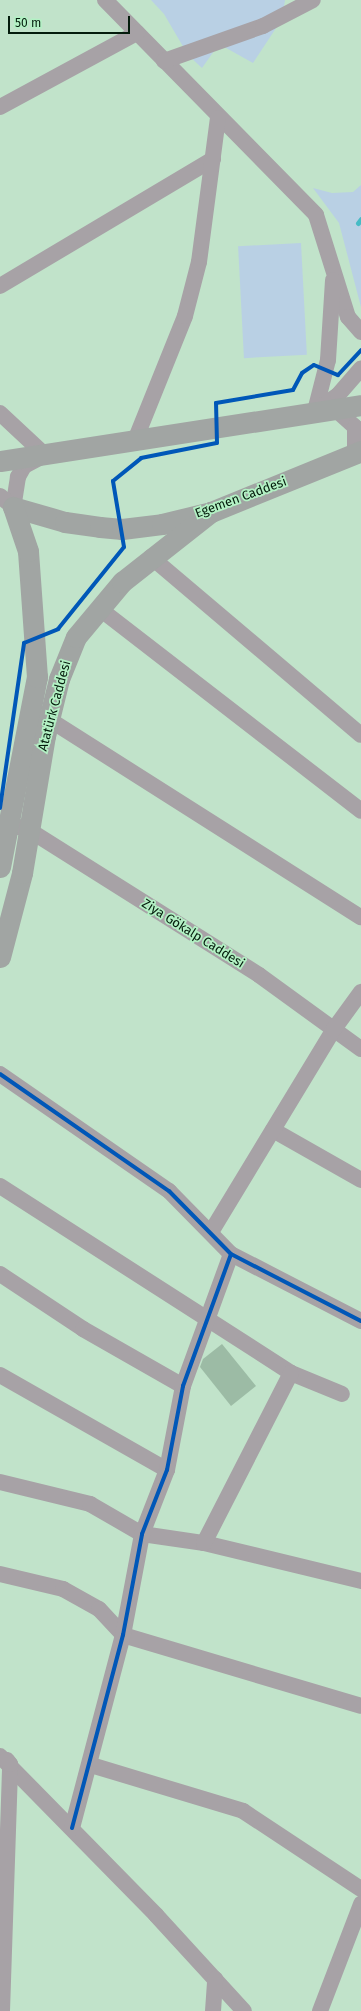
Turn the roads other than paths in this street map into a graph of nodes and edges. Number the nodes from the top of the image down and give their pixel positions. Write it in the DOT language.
graph roads {
  1 [pos="105,0"];
  2 [pos="313,0"];
  3 [pos="137,33"];
  4 [pos="164,61"];
  5 [pos="0,107"];
  6 [pos="218,118"];
  7 [pos="213,159"];
  8 [pos="333,272"];
  9 [pos="0,286"];
  10 [pos="361,332"];
  11 [pos="361,369"];
  12 [pos="361,405"];
  13 [pos="324,410"];
  14 [pos="0,413"];
  15 [pos="136,438"];
  16 [pos="358,452"];
  17 [pos="45,455"];
  18 [pos="0,461"];
  19 [pos="4,502"];
  20 [pos="211,512"];
  21 [pos="152,557"];
  22 [pos="100,609"];
  23 [pos="50,720"];
  24 [pos="361,735"];
  25 [pos="361,811"];
  26 [pos="15,827"];
  27 [pos="0,867"];
  28 [pos="361,917"];
  29 [pos="0,957"];
  30 [pos="361,992"];
  31 [pos="334,1029"];
  32 [pos="361,1049"];
  33 [pos="0,1074"];
  34 [pos="273,1130"];
  35 [pos="361,1180"];
  36 [pos="0,1186"];
  37 [pos="211,1232"];
  38 [pos="231,1254"];
  39 [pos="0,1274"];
  40 [pos="207,1318"];
  41 [pos="361,1321"];
  42 [pos="291,1373"];
  43 [pos="0,1375"];
  44 [pos="183,1386"];
  45 [pos="342,1394"];
  46 [pos="167,1470"];
  47 [pos="0,1482"];
  48 [pos="142,1534"];
  49 [pos="204,1543"];
  50 [pos="0,1574"];
  51 [pos="360,1577"];
  52 [pos="123,1635"];
  53 [pos="361,1706"];
  54 [pos="0,1749"];
  55 [pos="5,1760"];
  56 [pos="91,1765"];
  57 [pos="72,1828"];
  58 [pos="361,1889"];
  59 [pos="361,1904"];
  60 [pos="215,1979"];
  61 [pos="2,2011"];
  62 [pos="213,2011"];
  63 [pos="244,2011"];
  64 [pos="320,2011"];
  1 -- 3 [label="street"];
  2 -- 4 [label="street"];
  3 -- 4 [label="street"];
  3 -- 5 [label="street"];
  4 -- 6 [label="street"];
  6 -- 7 [label="street"];
  6 -- 8 [label="street"];
  7 -- 9 [label="street"];
  7 -- 15 [label="street"];
  8 -- 10 [label="street"];
  8 -- 13 [label="street"];
  11 -- 13 [label="street"];
  12 -- 13 [label="main road"];
  13 -- 15 [label="main road"];
  13 -- 16 [label="street"];
  14 -- 17 [label="street"];
  15 -- 17 [label="main road"];
  16 -- 20 [label="main road, Egemen Caddesi"];
  17 -- 18 [label="main road"];
  17 -- 19 [label="street"];
  19 -- 20 [label="main road, Egemen Caddesi"];
  19 -- 26 [label="main road, Atatürk Caddesi"];
  20 -- 21 [label="main road, Atatürk Caddesi"];
  21 -- 22 [label="main road, Atatürk Caddesi"];
  21 -- 24 [label="street"];
  22 -- 23 [label="main road, Atatürk Caddesi"];
  22 -- 25 [label="street"];
  23 -- 26 [label="main road, Atatürk Caddesi"];
  23 -- 28 [label="street"];
  26 -- 27 [label="main road, Atatürk Caddesi"];
  26 -- 29 [label="main road, Atatürk Caddesi"];
  26 -- 31 [label="street, Ziya Gökalp Caddesi"];
  30 -- 31 [label="street"];
  31 -- 32 [label="street, Ziya Gökalp Caddesi"];
  31 -- 34 [label="street"];
  33 -- 37 [label="street"];
  34 -- 35 [label="street"];
  34 -- 37 [label="street"];
  36 -- 40 [label="street"];
  37 -- 38 [label="street"];
  38 -- 40 [label="street"];
  38 -- 41 [label="street"];
  39 -- 44 [label="street"];
  40 -- 42 [label="street"];
  40 -- 44 [label="street"];
  42 -- 45 [label="street"];
  42 -- 49 [label="street"];
  43 -- 46 [label="street"];
  44 -- 46 [label="street"];
  46 -- 48 [label="street"];
  47 -- 48 [label="street"];
  48 -- 49 [label="street"];
  48 -- 52 [label="street"];
  49 -- 51 [label="street"];
  50 -- 52 [label="street"];
  52 -- 53 [label="street"];
  52 -- 56 [label="street"];
  54 -- 55 [label="street"];
  55 -- 57 [label="street"];
  55 -- 61 [label="street"];
  56 -- 57 [label="street"];
  56 -- 58 [label="street"];
  57 -- 60 [label="street"];
  59 -- 64 [label="street"];
  60 -- 62 [label="street"];
  60 -- 63 [label="street"];
}
